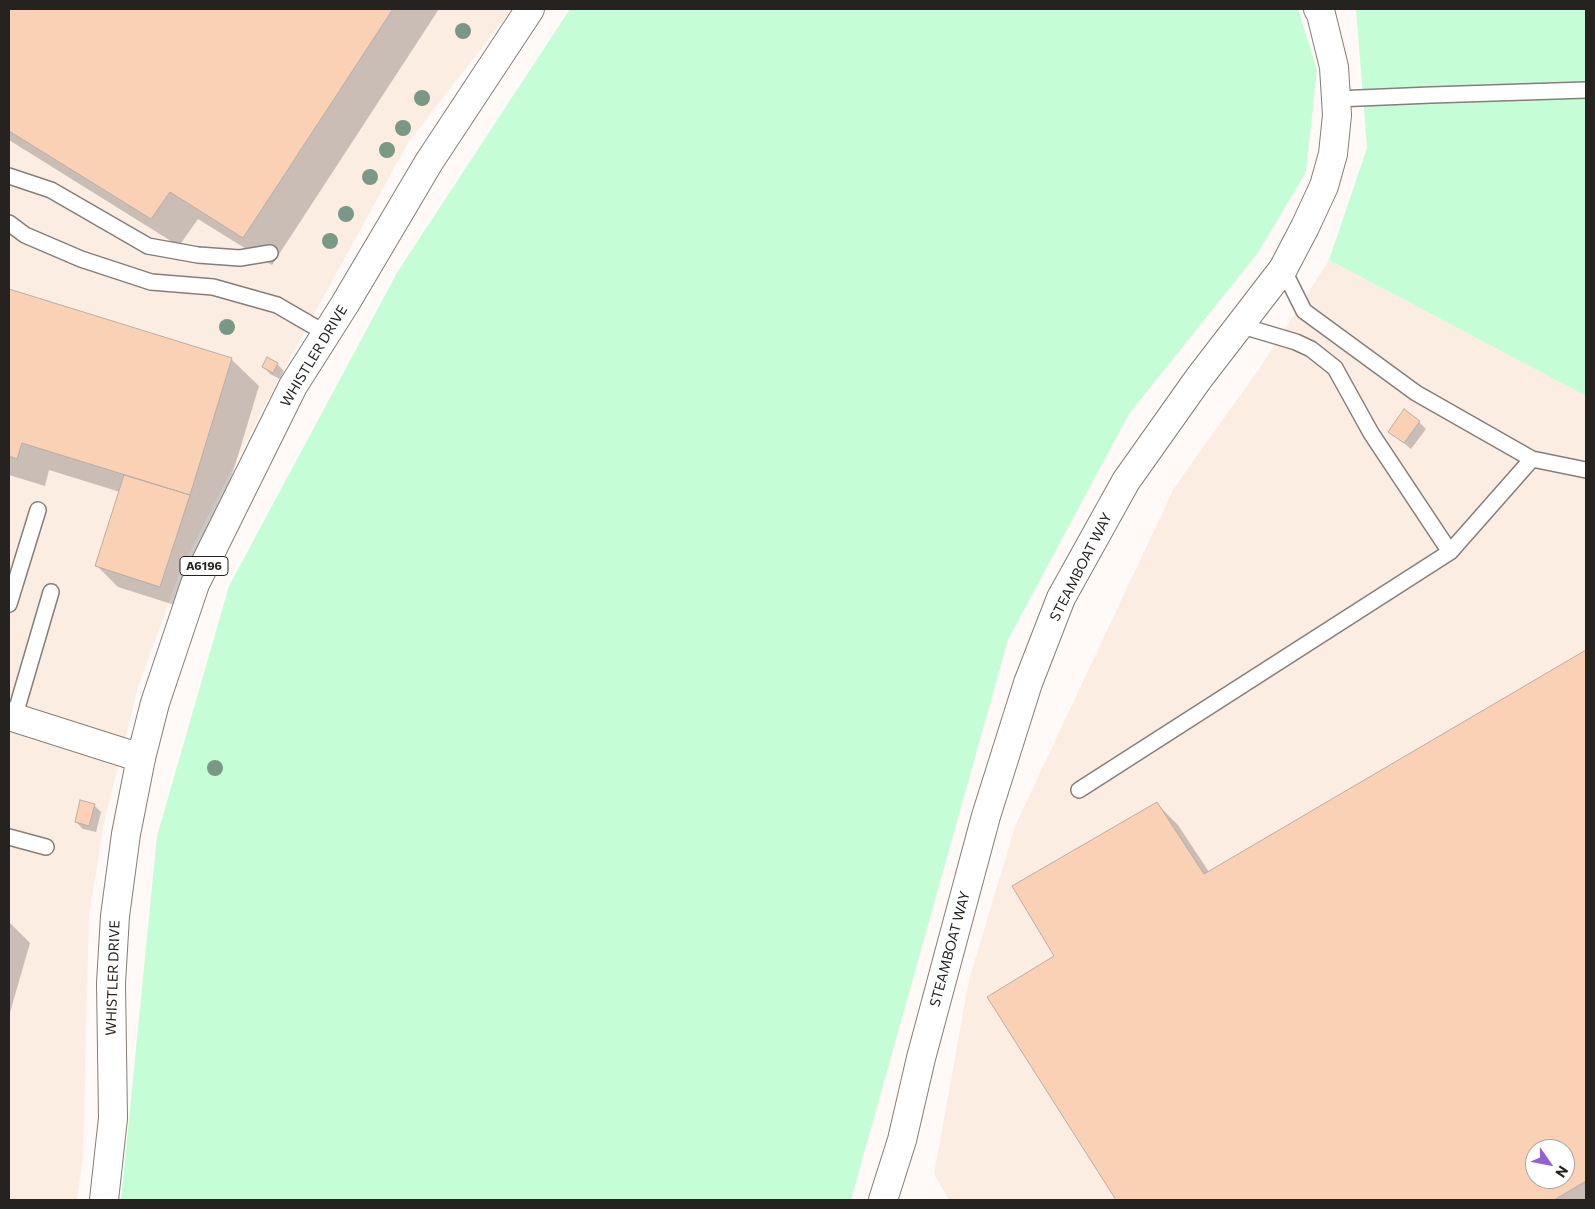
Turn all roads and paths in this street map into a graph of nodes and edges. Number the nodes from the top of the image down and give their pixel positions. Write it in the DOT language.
graph roads {
  1 [pos="530,9"];
  2 [pos="1318,9"];
  3 [pos="1586,90"];
  4 [pos="1336,99"];
  5 [pos="9,176"];
  6 [pos="9,223"];
  7 [pos="270,253"];
  8 [pos="1283,269"];
  9 [pos="1239,326"];
  10 [pos="327,334"];
  11 [pos="1532,459"];
  12 [pos="1586,470"];
  13 [pos="38,510"];
  14 [pos="1450,552"];
  15 [pos="51,592"];
  16 [pos="9,604"];
  17 [pos="11,717"];
  18 [pos="141,758"];
  19 [pos="1079,790"];
  20 [pos="9,837"];
  21 [pos="46,847"];
  22 [pos="104,1200"];
  23 [pos="883,1200"];
  1 -- 10 [label="street, WHISTLER DRIVE / A6196"];
  2 -- 4 [label="street, STEAMBOAT WAY"];
  3 -- 4 [label="lane"];
  4 -- 8 [label="street, STEAMBOAT WAY"];
  5 -- 7 [label="lane"];
  6 -- 10 [label="lane"];
  8 -- 9 [label="street, STEAMBOAT WAY"];
  8 -- 11 [label="lane"];
  9 -- 14 [label="lane"];
  9 -- 23 [label="street, STEAMBOAT WAY"];
  10 -- 18 [label="street, WHISTLER DRIVE / A6196"];
  11 -- 12 [label="lane"];
  11 -- 14 [label="lane"];
  13 -- 16 [label="lane"];
  14 -- 19 [label="lane"];
  15 -- 17 [label="lane"];
  17 -- 18 [label="street"];
  18 -- 22 [label="street, WHISTLER DRIVE / A6196"];
  20 -- 21 [label="lane"];
}
